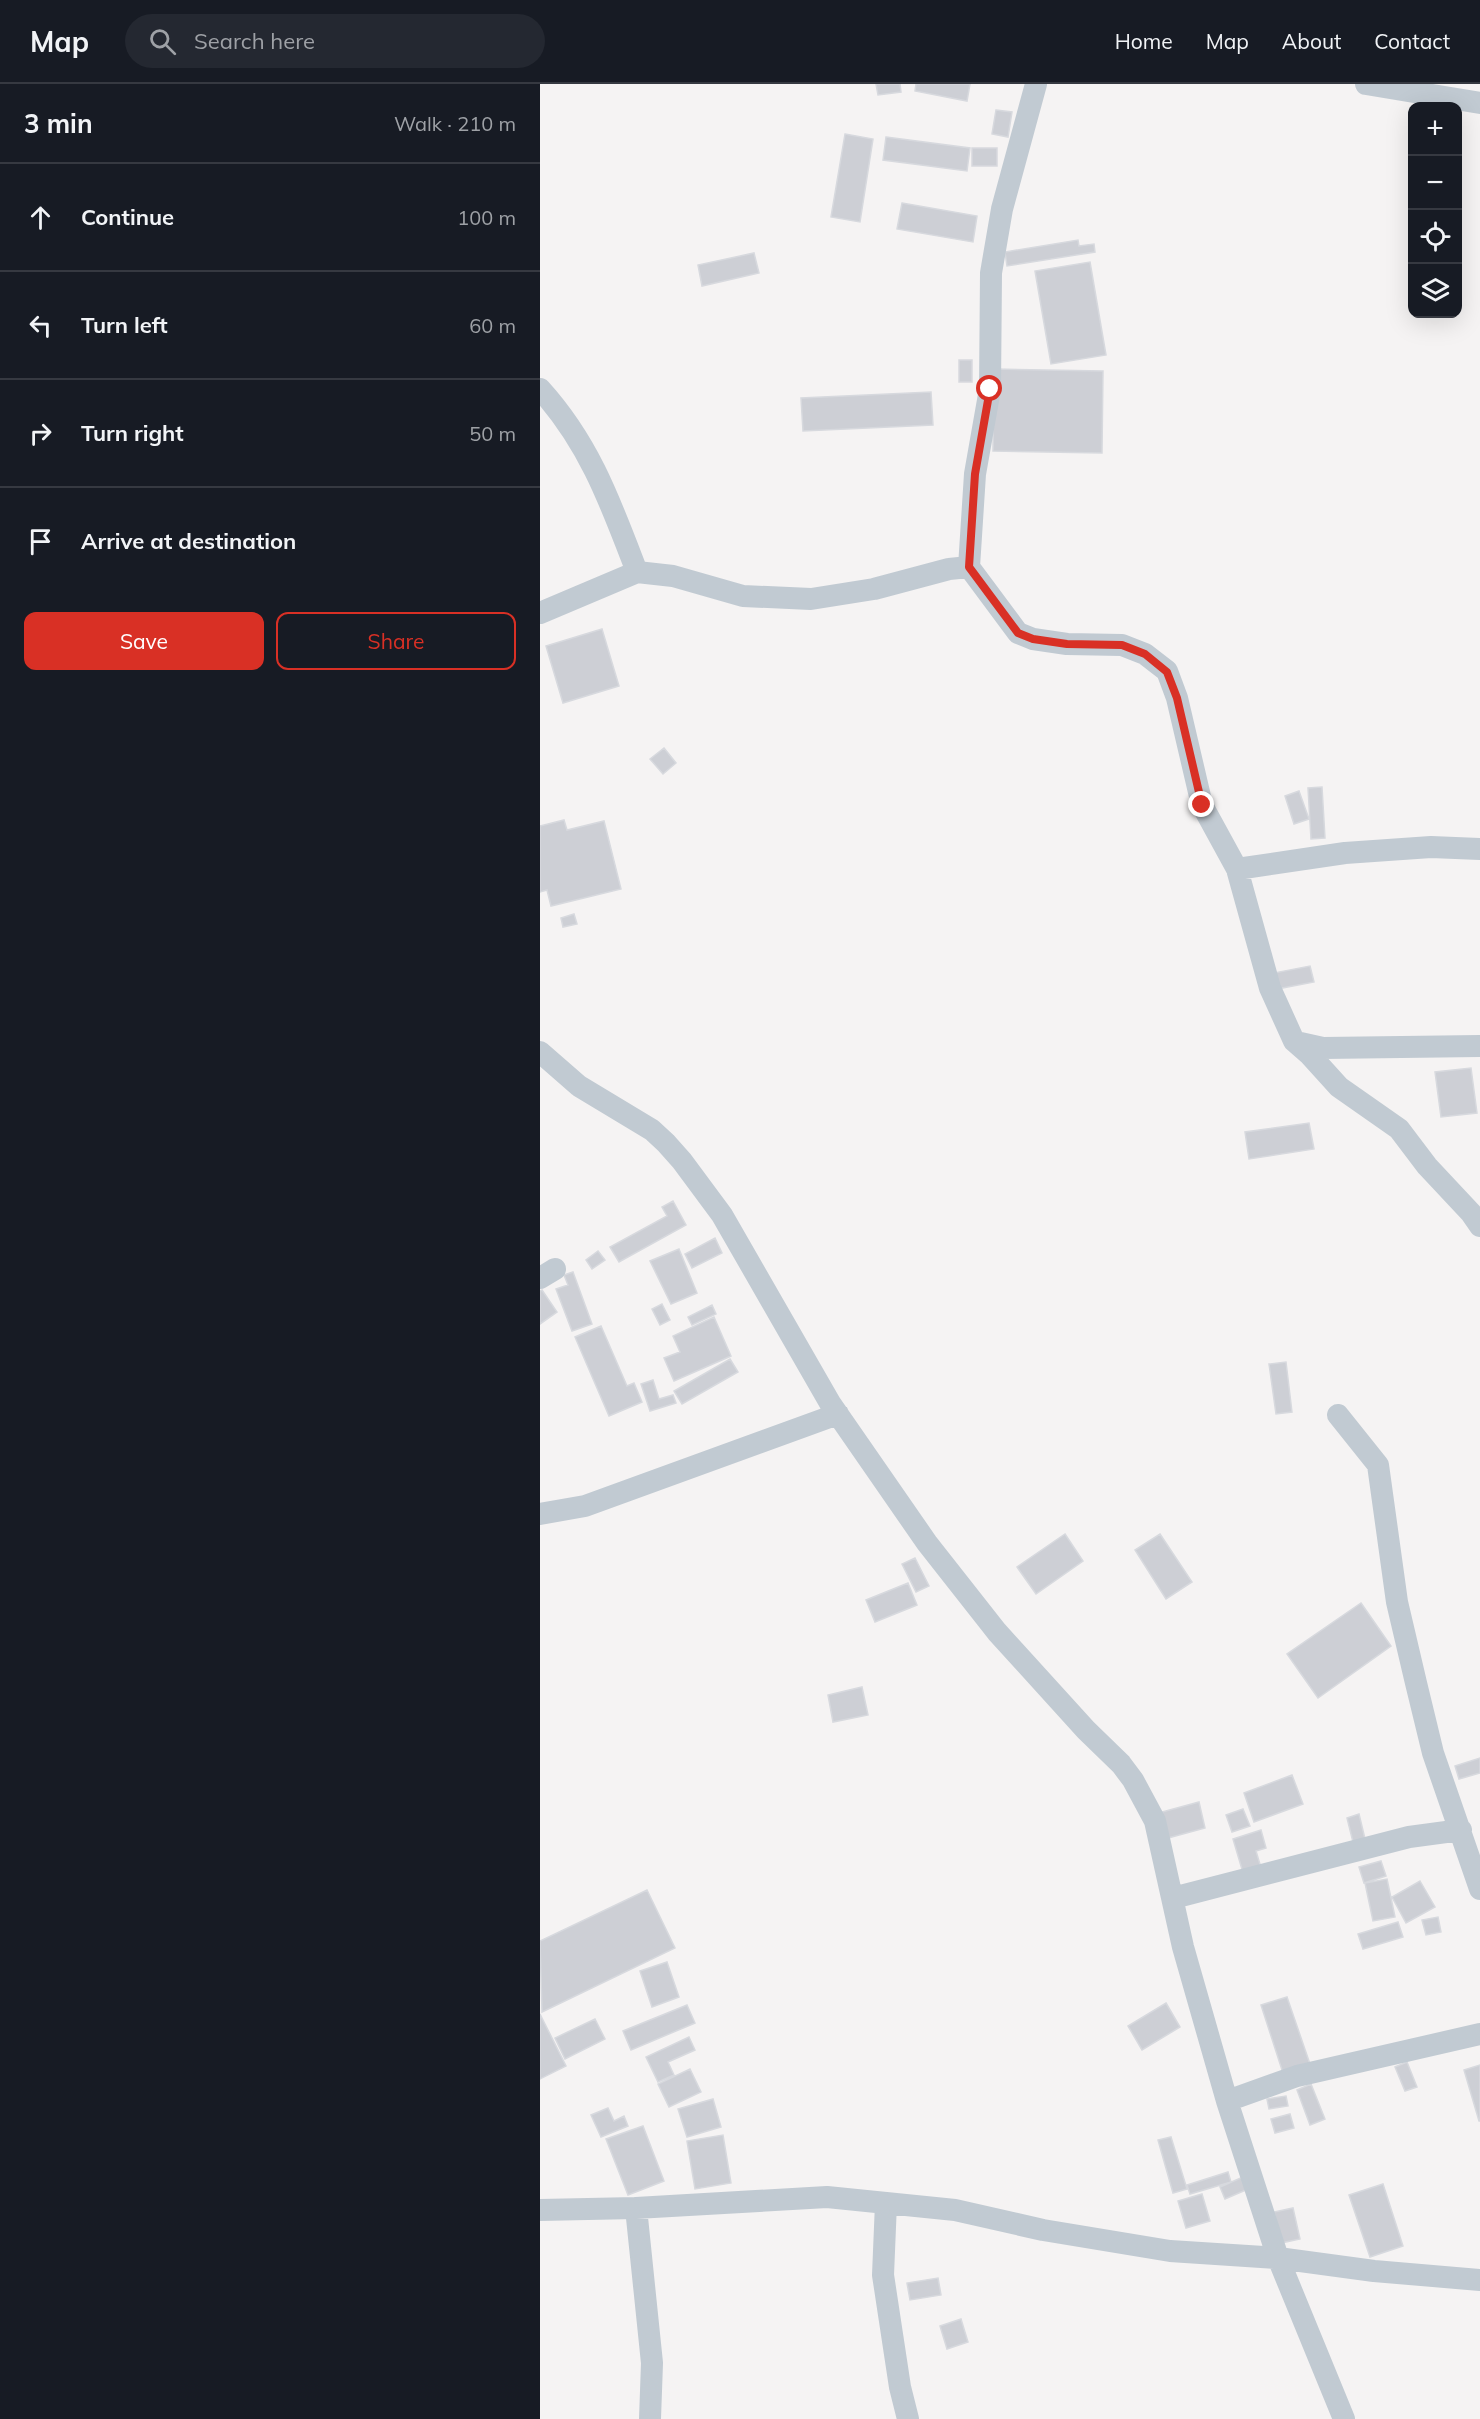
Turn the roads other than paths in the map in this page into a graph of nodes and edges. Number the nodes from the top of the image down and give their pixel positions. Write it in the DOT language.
graph roads {
  1 [pos="1036,84"];
  2 [pos="1366,84"];
  3 [pos="1480,103"];
  4 [pos="540,389"];
  5 [pos="969,567"];
  6 [pos="637,572"];
  7 [pos="540,613"];
  8 [pos="1480,849"];
  9 [pos="1237,869"];
  10 [pos="1294,1041"];
  11 [pos="1480,1046"];
  12 [pos="540,1052"];
  13 [pos="1480,1226"];
  14 [pos="838,1414"];
  15 [pos="1338,1414"];
  16 [pos="540,1514"];
  17 [pos="1461,1830"];
  18 [pos="1480,1889"];
  19 [pos="1173,1898"];
  20 [pos="1480,2034"];
  21 [pos="1227,2101"];
  22 [pos="886,2203"];
  23 [pos="636,2208"];
  24 [pos="540,2210"];
  25 [pos="1278,2258"];
  26 [pos="1480,2280"];
  27 [pos="650,2419"];
  28 [pos="908,2419"];
  29 [pos="1344,2419"];
  1 -- 5 [label="street"];
  2 -- 3 [label="street"];
  4 -- 6 [label="street"];
  5 -- 6 [label="street"];
  5 -- 9 [label="street"];
  6 -- 7 [label="street"];
  8 -- 9 [label="street"];
  9 -- 10 [label="street"];
  10 -- 11 [label="street"];
  10 -- 13 [label="street"];
  12 -- 14 [label="street"];
  14 -- 16 [label="street"];
  14 -- 19 [label="street"];
  15 -- 17 [label="street"];
  17 -- 18 [label="street"];
  17 -- 19 [label="street"];
  19 -- 21 [label="street"];
  20 -- 21 [label="street"];
  21 -- 25 [label="street"];
  22 -- 23 [label="street"];
  22 -- 25 [label="street"];
  22 -- 28 [label="street"];
  23 -- 24 [label="street"];
  23 -- 27 [label="street"];
  25 -- 26 [label="street"];
  25 -- 29 [label="street"];
}
